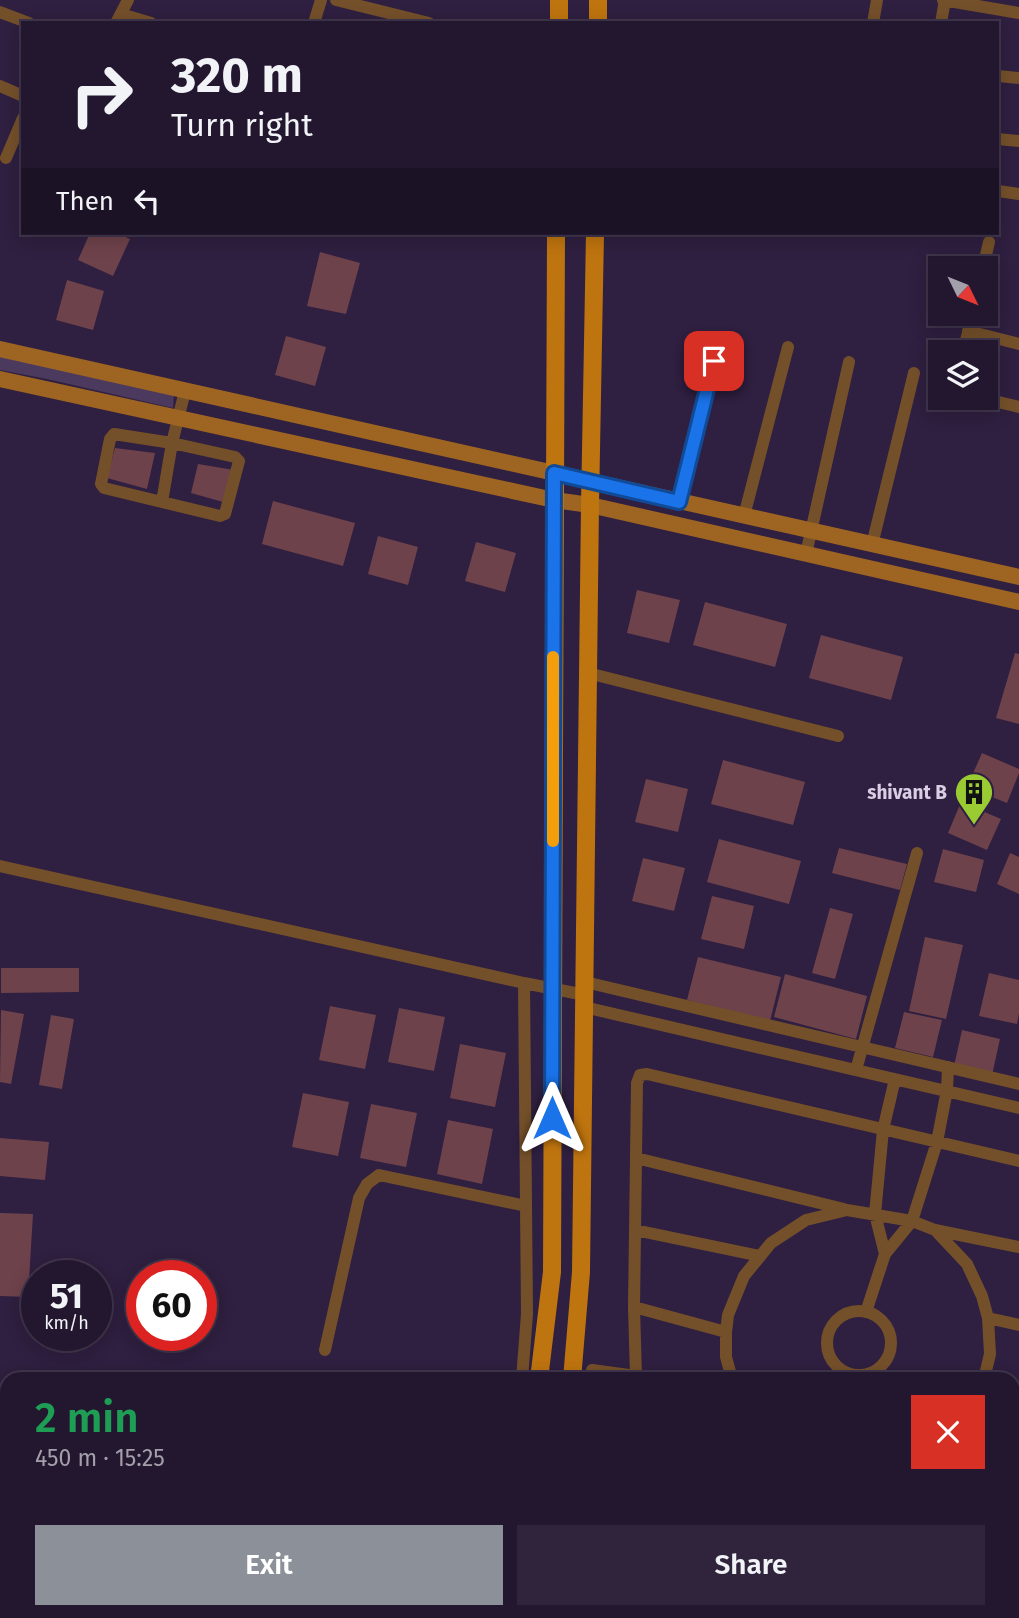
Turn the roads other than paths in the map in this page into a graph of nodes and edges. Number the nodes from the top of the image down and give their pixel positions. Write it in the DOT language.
graph roads {
  1 [pos="128,0"];
  2 [pos="321,0"];
  3 [pos="336,0"];
  4 [pos="559,0"];
  5 [pos="598,0"];
  6 [pos="877,0"];
  7 [pos="944,0"];
  8 [pos="995,4"];
  9 [pos="0,12"];
  10 [pos="1019,13"];
  11 [pos="118,18"];
  12 [pos="24,21"];
  13 [pos="138,21"];
  14 [pos="315,21"];
  15 [pos="421,21"];
  16 [pos="559,21"];
  17 [pos="598,21"];
  18 [pos="873,21"];
  19 [pos="940,21"];
  20 [pos="999,76"];
  21 [pos="1019,78"];
  22 [pos="0,86"];
  23 [pos="21,95"];
  24 [pos="21,123"];
  25 [pos="999,139"];
  26 [pos="1019,141"];
  27 [pos="6,158"];
  28 [pos="999,191"];
  29 [pos="1019,194"];
  30 [pos="556,235"];
  31 [pos="595,235"];
  32 [pos="989,242"];
  33 [pos="986,256"];
  34 [pos="969,326"];
  35 [pos="968,331"];
  36 [pos="719,337"];
  37 [pos="966,340"];
  38 [pos="1019,344"];
  39 [pos="788,347"];
  40 [pos="0,349"];
  41 [pos="849,362"];
  42 [pos="914,373"];
  43 [pos="0,379"];
  44 [pos="185,391"];
  45 [pos="998,402"];
  46 [pos="1019,407"];
  47 [pos="177,418"];
  48 [pos="172,443"];
  49 [pos="554,473"];
  50 [pos="591,482"];
  51 [pos="554,500"];
  52 [pos="162,502"];
  53 [pos="679,502"];
  54 [pos="590,505"];
  55 [pos="744,516"];
  56 [pos="810,531"];
  57 [pos="872,545"];
  58 [pos="806,554"];
  59 [pos="1019,578"];
  60 [pos="1019,602"];
  61 [pos="588,673"];
  62 [pos="838,736"];
  63 [pos="917,853"];
  64 [pos="0,866"];
  65 [pos="524,984"];
  66 [pos="552,990"];
  67 [pos="585,995"];
  68 [pos="863,1047"];
  69 [pos="948,1067"];
  70 [pos="856,1070"];
  71 [pos="895,1079"];
  72 [pos="1019,1084"];
  73 [pos="947,1090"];
  74 [pos="1019,1108"];
  75 [pos="883,1130"];
  76 [pos="937,1142"];
  77 [pos="636,1158"];
  78 [pos="1019,1161"];
  79 [pos="526,1206"];
  80 [pos="847,1210"];
  81 [pos="875,1214"];
  82 [pos="912,1221"];
  83 [pos="635,1230"];
  84 [pos="935,1230"];
  85 [pos="1019,1247"];
  86 [pos="885,1254"];
  87 [pos="760,1256"];
  88 [pos="634,1307"];
  89 [pos="866,1311"];
  90 [pos="988,1318"];
  91 [pos="1019,1325"];
  92 [pos="726,1332"];
  93 [pos="325,1350"];
  94 [pos="592,1370"];
  95 [pos="523,1372"];
  96 [pos="540,1372"];
  97 [pos="573,1372"];
  98 [pos="604,1372"];
  99 [pos="641,1372"];
  100 [pos="730,1372"];
  101 [pos="844,1372"];
  102 [pos="872,1372"];
  103 [pos="986,1372"];
  1 -- 11 [label="street"];
  2 -- 14 [label="street"];
  3 -- 15 [label="street"];
  4 -- 16 [label="main road"];
  5 -- 17 [label="main road"];
  6 -- 18 [label="street"];
  7 -- 8 [label="street"];
  7 -- 19 [label="street"];
  8 -- 10 [label="street"];
  9 -- 12 [label="street"];
  11 -- 13 [label="street"];
  20 -- 21 [label="street"];
  22 -- 23 [label="street"];
  24 -- 27 [label="street"];
  25 -- 26 [label="street"];
  28 -- 29 [label="street"];
  30 -- 49 [label="main road"];
  31 -- 50 [label="main road"];
  32 -- 33 [label="street"];
  34 -- 35 [label="street"];
  35 -- 37 [label="street"];
  35 -- 38 [label="street"];
  36 -- 53 [label="street"];
  39 -- 55 [label="street"];
  40 -- 44 [label="street"];
  41 -- 56 [label="street"];
  42 -- 57 [label="street"];
  43 -- 47 [label="street"];
  44 -- 47 [label="street"];
  44 -- 49 [label="street"];
  45 -- 46 [label="street"];
  47 -- 48 [label="street"];
  47 -- 51 [label="street"];
  48 -- 52 [label="street"];
  48 -- 52 [label="street"];
  48 -- 52 [label="street"];
  49 -- 50 [label="street"];
  49 -- 51 [label="main road"];
  50 -- 53 [label="street"];
  50 -- 54 [label="main road"];
  51 -- 54 [label="street"];
  51 -- 66 [label="main road"];
  53 -- 55 [label="street"];
  54 -- 58 [label="street"];
  54 -- 61 [label="main road"];
  55 -- 56 [label="street"];
  56 -- 57 [label="street"];
  56 -- 58 [label="street"];
  57 -- 59 [label="street"];
  58 -- 60 [label="street"];
  61 -- 62 [label="street"];
  61 -- 67 [label="main road"];
  63 -- 68 [label="street"];
  64 -- 65 [label="street"];
  65 -- 66 [label="street"];
  65 -- 79 [label="street"];
  66 -- 67 [label="street"];
  66 -- 96 [label="main road"];
  67 -- 68 [label="street"];
  67 -- 70 [label="street"];
  67 -- 97 [label="main road"];
  68 -- 69 [label="street"];
  68 -- 70 [label="street"];
  69 -- 72 [label="street"];
  69 -- 73 [label="street"];
  70 -- 71 [label="street"];
  71 -- 73 [label="street"];
  71 -- 75 [label="street"];
  73 -- 74 [label="street"];
  73 -- 76 [label="street"];
  75 -- 76 [label="street"];
  75 -- 77 [label="street"];
  75 -- 81 [label="street"];
  76 -- 78 [label="street"];
  76 -- 82 [label="street"];
  77 -- 80 [label="street"];
  77 -- 83 [label="street"];
  79 -- 93 [label="street"];
  79 -- 95 [label="street"];
  80 -- 81 [label="street"];
  80 -- 87 [label="street"];
  81 -- 82 [label="street"];
  81 -- 86 [label="street"];
  82 -- 84 [label="street"];
  82 -- 86 [label="street"];
  83 -- 87 [label="street"];
  83 -- 88 [label="street"];
  84 -- 85 [label="street"];
  84 -- 90 [label="street"];
  86 -- 89 [label="street"];
  87 -- 92 [label="street"];
  88 -- 92 [label="street"];
  88 -- 99 [label="street"];
  89 -- 101 [label="street"];
  89 -- 102 [label="street"];
  90 -- 91 [label="street"];
  90 -- 103 [label="street"];
  92 -- 100 [label="street"];
  94 -- 98 [label="street"];
}
